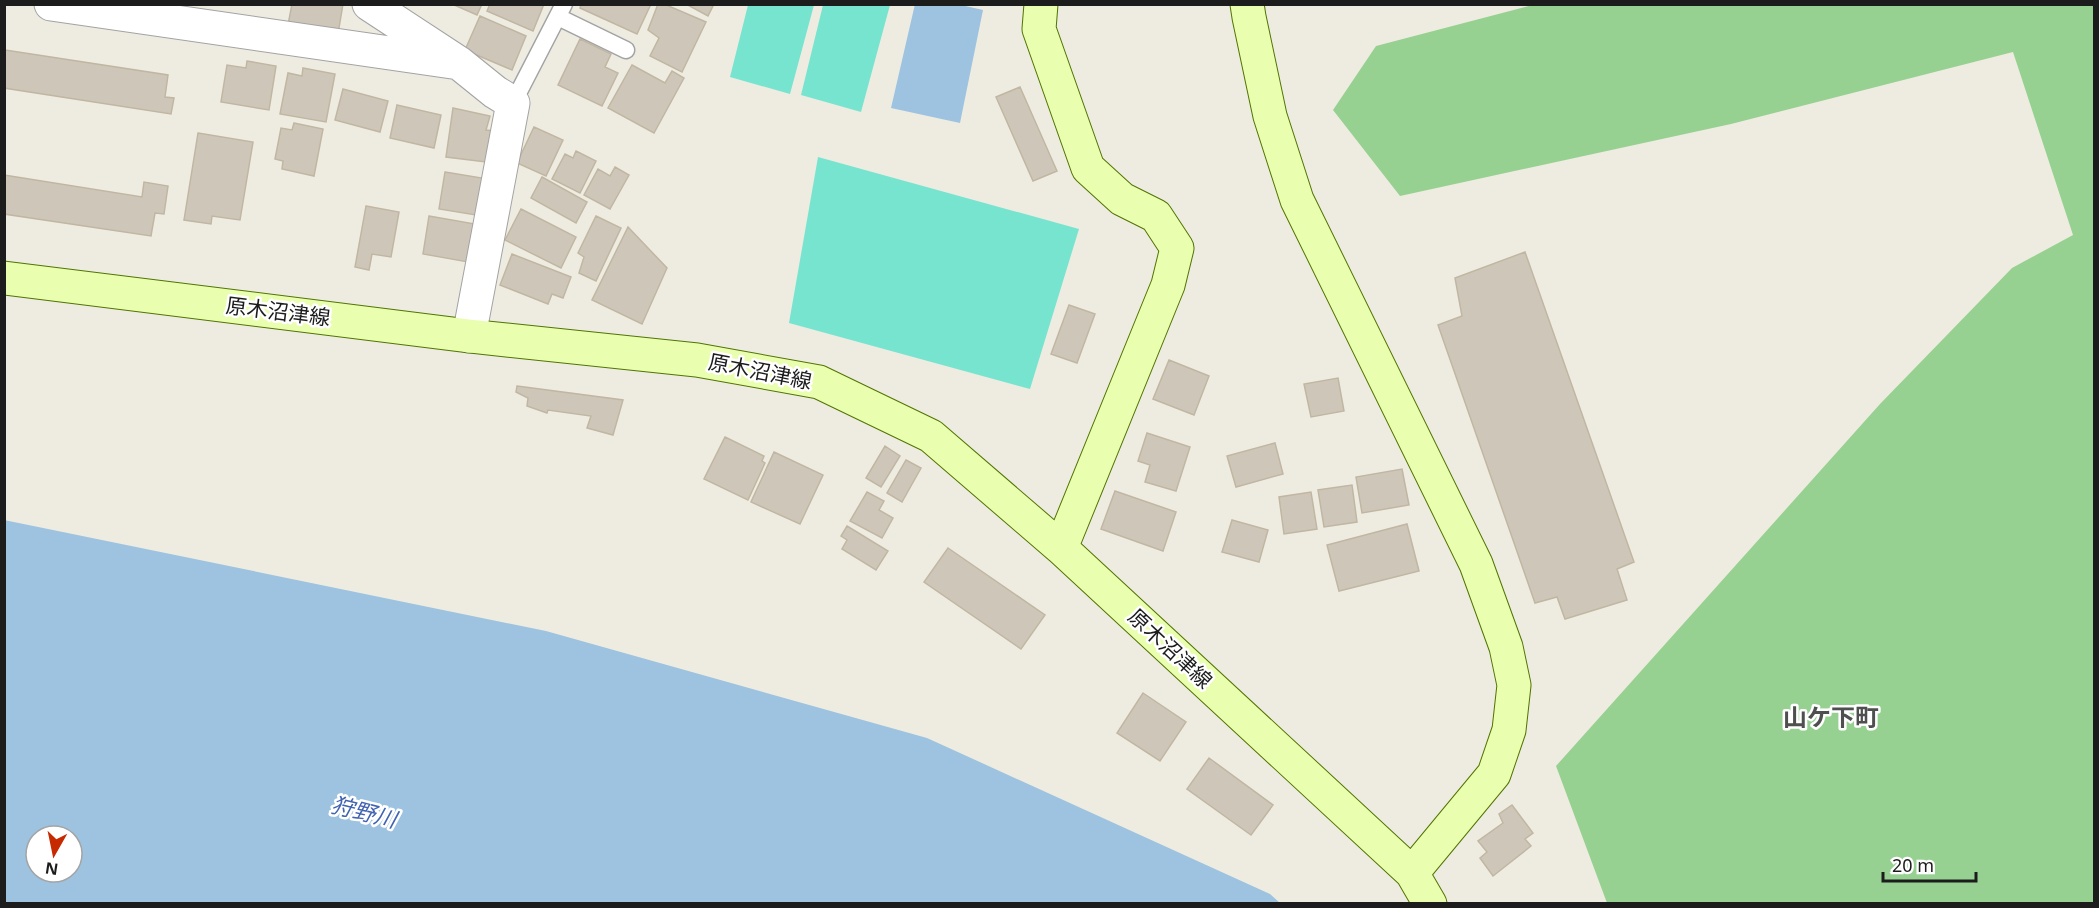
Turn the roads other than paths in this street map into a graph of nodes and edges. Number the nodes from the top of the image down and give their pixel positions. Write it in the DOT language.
graph roads {
  1 [pos="51,4"];
  2 [pos="369,4"];
  3 [pos="1041,4"];
  4 [pos="1247,4"];
  5 [pos="561,11"];
  6 [pos="626,50"];
  7 [pos="459,63"];
  8 [pos="513,103"];
  9 [pos="4,278"];
  10 [pos="470,336"];
  11 [pos="1061,548"];
  12 [pos="1412,873"];
  13 [pos="1430,903"];
  1 -- 7 [label="street"];
  2 -- 7 [label="street"];
  3 -- 11 [label="main road"];
  4 -- 12 [label="main road"];
  5 -- 6 [label="lane"];
  5 -- 8 [label="lane"];
  7 -- 8 [label="street"];
  8 -- 10 [label="street"];
  9 -- 10 [label="main road, 原木沼津線"];
  10 -- 11 [label="main road, 原木沼津線"];
  11 -- 12 [label="main road, 原木沼津線"];
  12 -- 13 [label="main road, 原木沼津線"];
}
